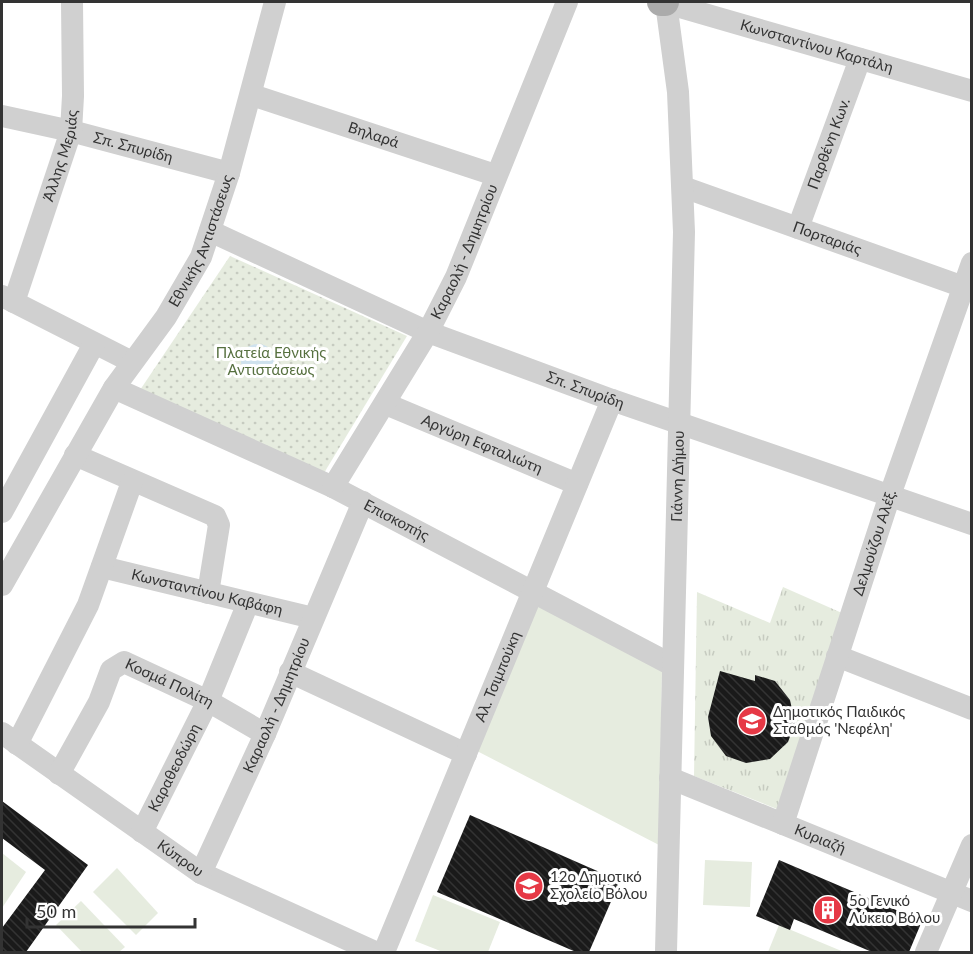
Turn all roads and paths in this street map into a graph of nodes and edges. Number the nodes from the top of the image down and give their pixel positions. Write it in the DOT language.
graph roads {
  1 [pos="72,2"];
  2 [pos="275,2"];
  3 [pos="567,2"];
  4 [pos="664,2"];
  5 [pos="860,59"];
  6 [pos="972,92"];
  7 [pos="252,95"];
  8 [pos="2,116"];
  9 [pos="71,131"];
  10 [pos="229,173"];
  11 [pos="495,175"];
  12 [pos="682,187"];
  13 [pos="798,228"];
  14 [pos="210,231"];
  15 [pos="972,263"];
  16 [pos="967,288"];
  17 [pos="8,299"];
  18 [pos="428,332"];
  19 [pos="94,344"];
  20 [pos="132,362"];
  21 [pos="114,388"];
  22 [pos="612,400"];
  23 [pos="386,404"];
  24 [pos="679,422"];
  25 [pos="75,455"];
  26 [pos="132,482"];
  27 [pos="577,484"];
  28 [pos="333,487"];
  29 [pos="890,495"];
  30 [pos="4,499"];
  31 [pos="363,502"];
  32 [pos="40,514"];
  33 [pos="972,524"];
  34 [pos="102,567"];
  35 [pos="2,585"];
  36 [pos="532,591"];
  37 [pos="208,593"];
  38 [pos="248,603"];
  39 [pos="313,618"];
  40 [pos="837,656"];
  41 [pos="672,665"];
  42 [pos="290,672"];
  43 [pos="208,701"];
  44 [pos="972,709"];
  45 [pos="265,734"];
  46 [pos="9,738"];
  47 [pos="466,754"];
  48 [pos="59,774"];
  49 [pos="670,778"];
  50 [pos="783,824"];
  51 [pos="142,832"];
  52 [pos="972,844"];
  53 [pos="201,873"];
  54 [pos="962,897"];
  55 [pos="375,952"];
  56 [pos="384,952"];
  57 [pos="666,952"];
  58 [pos="926,952"];
  1 -- 9 [label="street, Άλλης Μεριάς"];
  2 -- 7 [label="street, Εθνικής Αντιστάσεως"];
  3 -- 11 [label="street, Καραολή - Δημητρίου"];
  4 -- 5 [label="street, Κωνσταντίνου Καρτάλη"];
  4 -- 12 [label="street, Γιάννη Δήμου"];
  5 -- 6 [label="street, Κωνσταντίνου Καρτάλη"];
  5 -- 13 [label="street, Παρθένη Κων."];
  7 -- 10 [label="street, Εθνικής Αντιστάσεως"];
  7 -- 11 [label="street, Βηλαρά"];
  8 -- 9 [label="street, Σπ. Σπυρίδη"];
  9 -- 10 [label="street, Σπ. Σπυρίδη"];
  9 -- 17 [label="street, Άλλης Μεριάς"];
  10 -- 14 [label="street, Εθνικής Αντιστάσεως"];
  11 -- 18 [label="street, Καραολή - Δημητρίου"];
  12 -- 13 [label="street, Πορταριάς"];
  12 -- 24 [label="street, Γιάννη Δήμου"];
  13 -- 16 [label="street, Πορταριάς"];
  14 -- 18 [label="street, Σπ. Σπυρίδη"];
  14 -- 20 [label="street, Εθνικής Αντιστάσεως"];
  15 -- 16 [label="street, Δελμούζου Αλέξ."];
  16 -- 29 [label="street, Δελμούζου Αλέξ."];
  17 -- 19 [label="street"];
  18 -- 22 [label="street, Σπ. Σπυρίδη"];
  18 -- 23 [label="street, Καραολή - Δημητρίου"];
  19 -- 20 [label="street"];
  19 -- 30 [label="street"];
  20 -- 21 [label="street, Εθνικής Αντιστάσεως"];
  21 -- 25 [label="street, Εθνικής Αντιστάσεως"];
  21 -- 28 [label="street, Επισκοπής"];
  22 -- 24 [label="street, Σπ. Σπυρίδη"];
  22 -- 27 [label="street, Αλ. Τσιμπούκη"];
  23 -- 27 [label="street, Αργύρη Εφταλιώτη"];
  23 -- 28 [label="street, Καραολή - Δημητρίου"];
  24 -- 29 [label="street, Σπ. Σπυρίδη"];
  24 -- 41 [label="street, Γιάννη Δήμου"];
  25 -- 26 [label="street"];
  25 -- 32 [label="street, Εθνικής Αντιστάσεως"];
  26 -- 34 [label="street"];
  26 -- 37 [label="street"];
  27 -- 36 [label="street, Αλ. Τσιμπούκη"];
  28 -- 31 [label="street, Επισκοπής"];
  29 -- 33 [label="street, Σπ. Σπυρίδη"];
  29 -- 40 [label="street, Δελμούζου Αλέξ."];
  30 -- 32 [label="street"];
  31 -- 36 [label="street, Επισκοπής"];
  31 -- 39 [label="street, Καραολή - Δημητρίου"];
  32 -- 35 [label="street, Εθνικής Αντιστάσεως"];
  34 -- 37 [label="street, Κωνσταντίνου Καβάφη"];
  34 -- 46 [label="street"];
  36 -- 41 [label="street, Επισκοπής"];
  36 -- 47 [label="street, Αλ. Τσιμπούκη"];
  37 -- 38 [label="street, Κωνσταντίνου Καβάφη"];
  38 -- 39 [label="street, Κωνσταντίνου Καβάφη"];
  38 -- 43 [label="street, Καραθεοδώρη"];
  39 -- 42 [label="street, Καραολή - Δημητρίου"];
  40 -- 44 [label="street"];
  40 -- 50 [label="street, Δελμούζου Αλέξ."];
  41 -- 49 [label="street, Γιάννη Δήμου"];
  42 -- 45 [label="street, Καραολή - Δημητρίου"];
  42 -- 47 [label="street"];
  43 -- 45 [label="street, Κοσμά Πολίτη"];
  43 -- 48 [label="street, Κοσμά Πολίτη"];
  43 -- 51 [label="street, Καραθεοδώρη"];
  45 -- 53 [label="street, Καραολή - Δημητρίου"];
  46 -- 48 [label="street, Κύπρου"];
  47 -- 56 [label="street, Αλ. Τσιμπούκη"];
  48 -- 51 [label="street, Κύπρου"];
  49 -- 50 [label="street, Κυριαζή"];
  49 -- 57 [label="street, Γιάννη Δήμου"];
  50 -- 54 [label="street, Κυριαζή"];
  51 -- 53 [label="street, Κύπρου"];
  52 -- 54 [label="street"];
  53 -- 55 [label="street, Κύπρου"];
  54 -- 58 [label="street"];
}
